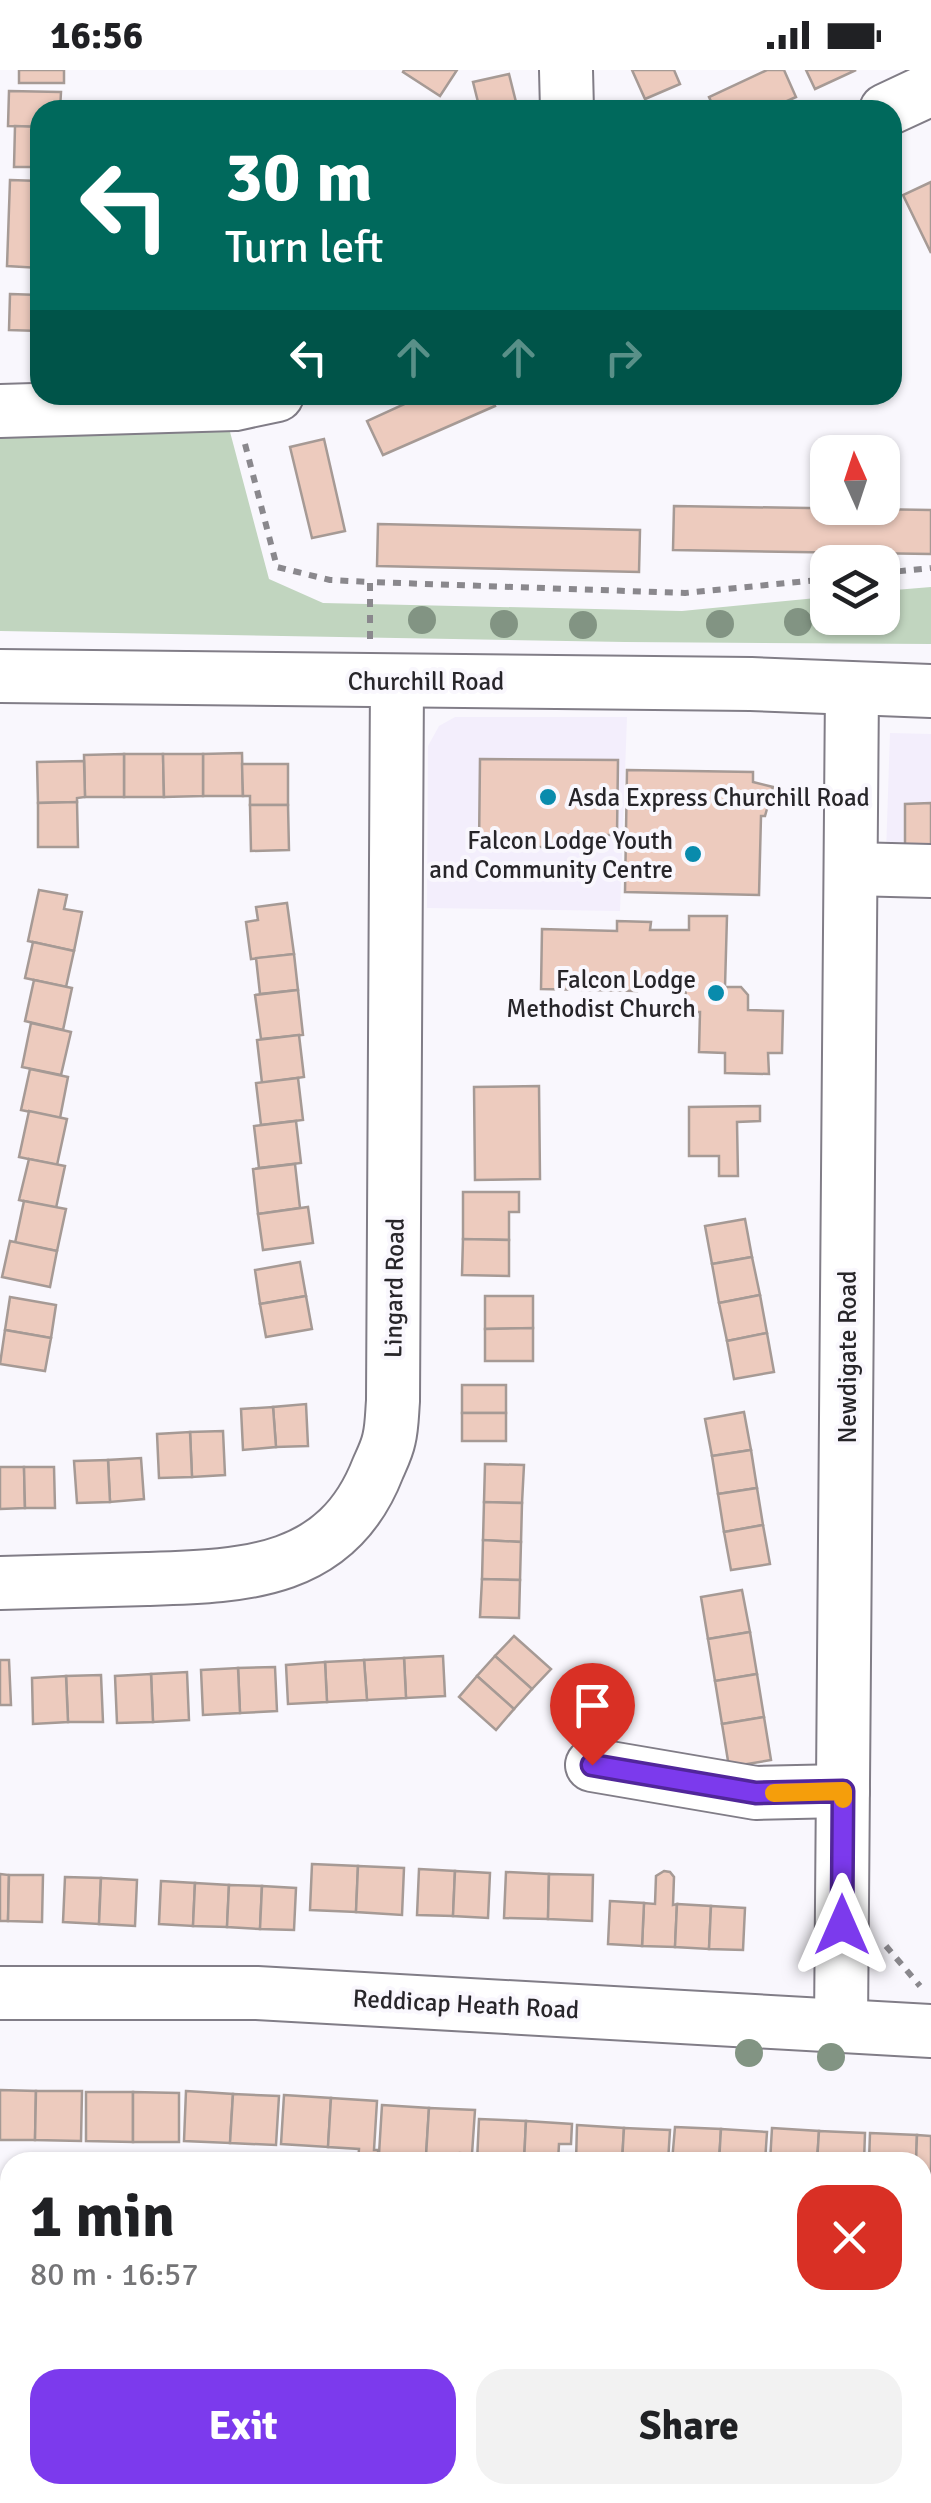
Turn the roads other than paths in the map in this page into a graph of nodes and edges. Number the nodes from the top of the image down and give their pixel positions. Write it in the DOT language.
graph roads {
  1 [pos="566,70"];
  2 [pos="931,89"];
  3 [pos="567,100"];
  4 [pos="902,103"];
  5 [pos="128,405"];
  6 [pos="0,411"];
  7 [pos="0,676"];
  8 [pos="384,681"];
  9 [pos="852,689"];
  10 [pos="931,690"];
  11 [pos="851,868"];
  12 [pos="931,871"];
  13 [pos="0,1584"];
  14 [pos="592,1765"];
  15 [pos="843,1791"];
  16 [pos="0,1992"];
  17 [pos="842,2025"];
  18 [pos="931,2031"];
  1 -- 3 [label="street"];
  2 -- 4 [label="street"];
  5 -- 6 [label="street"];
  7 -- 8 [label="street, Churchill Road"];
  8 -- 9 [label="street, Churchill Road"];
  8 -- 13 [label="street, Lingard Road"];
  9 -- 10 [label="street, Churchill Road"];
  9 -- 11 [label="street, Newdigate Road"];
  11 -- 12 [label="street"];
  11 -- 15 [label="street, Newdigate Road"];
  14 -- 15 [label="street"];
  15 -- 17 [label="street, Newdigate Road"];
  16 -- 17 [label="street, Reddicap Heath Road"];
  17 -- 18 [label="street, Reddicap Heath Road"];
}
